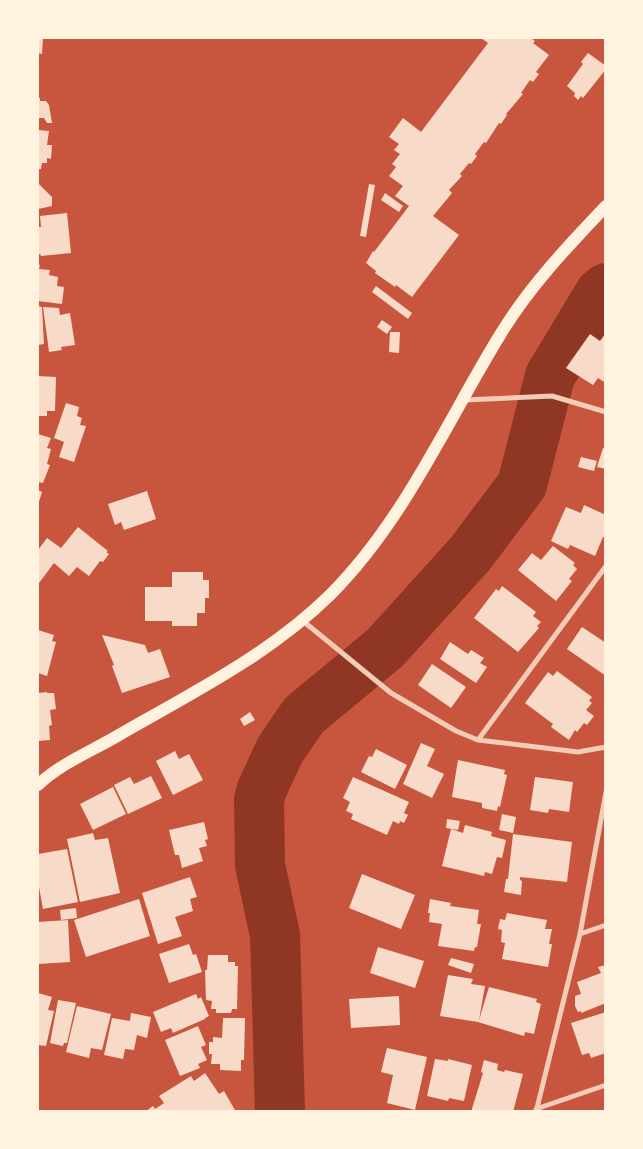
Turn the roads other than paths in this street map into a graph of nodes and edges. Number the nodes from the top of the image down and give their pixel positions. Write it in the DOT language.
graph roads {
  1 [pos="606,206"];
  2 [pos="462,400"];
  3 [pos="606,412"];
  4 [pos="606,566"];
  5 [pos="302,621"];
  6 [pos="478,740"];
  7 [pos="606,747"];
  8 [pos="38,785"];
  9 [pos="606,792"];
  10 [pos="606,925"];
  11 [pos="580,934"];
  12 [pos="606,1085"];
  13 [pos="536,1110"];
  1 -- 2 [label="main road"];
  2 -- 3 [label="street"];
  2 -- 5 [label="main road"];
  4 -- 6 [label="street"];
  5 -- 6 [label="street"];
  5 -- 8 [label="main road"];
  6 -- 7 [label="street"];
  9 -- 11 [label="street"];
  10 -- 11 [label="street"];
  11 -- 13 [label="street"];
  12 -- 13 [label="street"];
}
